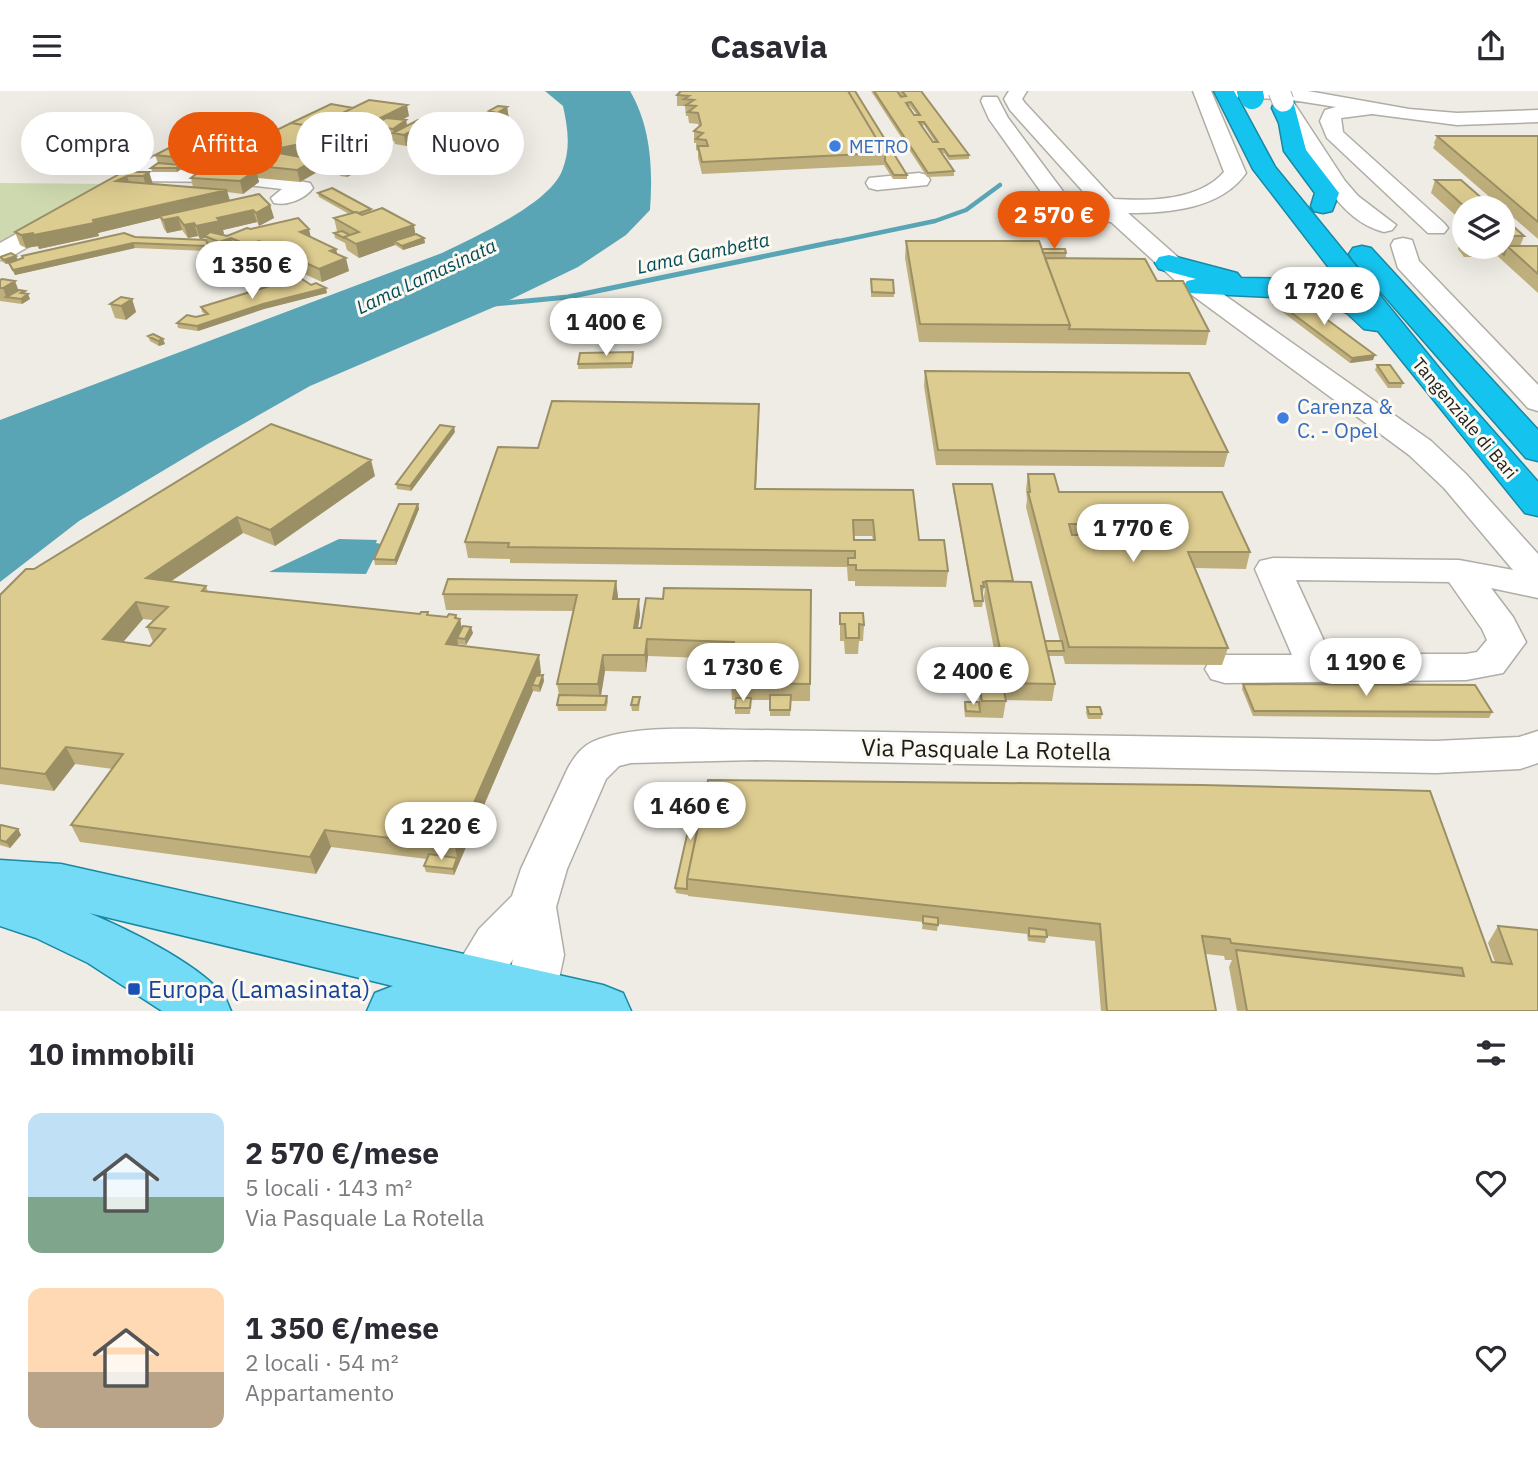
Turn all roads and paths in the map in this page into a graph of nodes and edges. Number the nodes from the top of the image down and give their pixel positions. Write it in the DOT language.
graph roads {
  1 [pos="992,91"];
  2 [pos="1018,91"];
  3 [pos="1226,93"];
  4 [pos="1281,96"];
  5 [pos="1313,97"];
  6 [pos="1538,116"];
  7 [pos="1330,121"];
  8 [pos="1373,130"];
  9 [pos="134,175"];
  10 [pos="154,175"];
  11 [pos="919,180"];
  12 [pos="877,183"];
  13 [pos="282,198"];
  14 [pos="1177,201"];
  15 [pos="1150,208"];
  16 [pos="1114,211"];
  17 [pos="1313,212"];
  18 [pos="1402,225"];
  19 [pos="0,253"];
  20 [pos="1169,263"];
  21 [pos="1197,287"];
  22 [pos="1232,293"];
  23 [pos="1446,397"];
  24 [pos="1538,402"];
  25 [pos="1538,451"];
  26 [pos="1538,505"];
  27 [pos="1459,571"];
  28 [pos="1538,576"];
  29 [pos="1538,586"];
  30 [pos="1317,668"];
  31 [pos="1225,669"];
  32 [pos="1538,747"];
  33 [pos="0,881"];
  34 [pos="0,904"];
  35 [pos="503,993"];
  36 [pos="203,1011"];
  37 [pos="396,1011"];
  38 [pos="603,1011"];
  1 -- 16 [label="street"];
  2 -- 16 [label="street"];
  3 -- 5 [label="street"];
  3 -- 14 [label="street"];
  3 -- 17 [label="highway, Tangenziale di Bari"];
  4 -- 17 [label="highway"];
  4 -- 18 [label="street"];
  5 -- 7 [label="street"];
  5 -- 8 [label="street"];
  6 -- 8 [label="street"];
  7 -- 8 [label="street"];
  7 -- 8 [label="street"];
  8 -- 18 [label="street"];
  9 -- 19 [label="street"];
  10 -- 13 [label="street"];
  11 -- 12 [label="street"];
  14 -- 15 [label="street"];
  14 -- 16 [label="street"];
  15 -- 16 [label="street"];
  15 -- 16 [label="street"];
  16 -- 20 [label="street"];
  17 -- 22 [label="highway"];
  17 -- 23 [label="highway, Tangenziale di Bari"];
  17 -- 25 [label="highway, Tangenziale di Bari"];
  18 -- 18 [label="street"];
  18 -- 24 [label="street"];
  20 -- 21 [label="street"];
  20 -- 22 [label="highway"];
  21 -- 22 [label="highway"];
  22 -- 23 [label="highway"];
  22 -- 28 [label="street"];
  23 -- 26 [label="highway, Tangenziale di Bari"];
  27 -- 29 [label="street"];
  27 -- 30 [label="street"];
  27 -- 30 [label="street"];
  30 -- 31 [label="street"];
  32 -- 35 [label="street, Via Pasquale La Rotella"];
  33 -- 35 [label="main road"];
  34 -- 36 [label="main road"];
  35 -- 37 [label="main road"];
  35 -- 38 [label="main road"];
}
